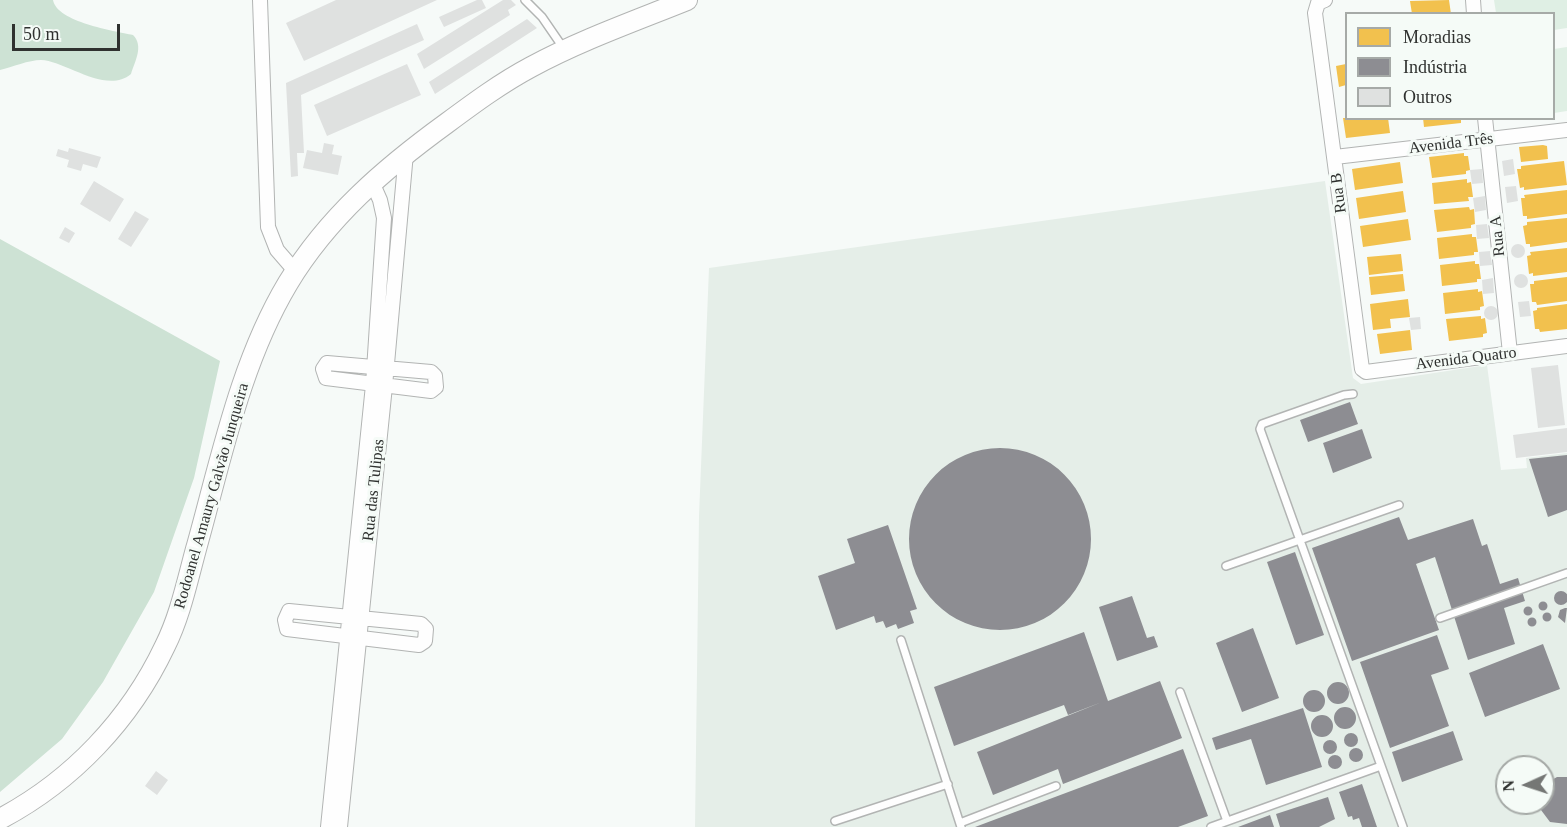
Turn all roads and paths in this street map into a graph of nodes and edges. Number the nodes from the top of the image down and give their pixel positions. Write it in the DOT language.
graph roads {
  1 [pos="260,0"];
  2 [pos="525,0"];
  3 [pos="687,0"];
  4 [pos="1325,0"];
  5 [pos="565,50"];
  6 [pos="1485,120"];
  7 [pos="1567,130"];
  8 [pos="1488,139"];
  9 [pos="406,153"];
  10 [pos="1335,158"];
  11 [pos="372,182"];
  12 [pos="296,272"];
  13 [pos="1567,346"];
  14 [pos="1510,354"];
  15 [pos="380,368"];
  16 [pos="1366,372"];
  17 [pos="379,385"];
  18 [pos="1353,394"];
  19 [pos="1398,505"];
  20 [pos="1300,541"];
  21 [pos="1226,566"];
  22 [pos="1567,573"];
  23 [pos="355,618"];
  24 [pos="1440,618"];
  25 [pos="353,638"];
  26 [pos="901,640"];
  27 [pos="1180,692"];
  28 [pos="1381,766"];
  29 [pos="948,784"];
  30 [pos="1056,786"];
  31 [pos="0,819"];
  32 [pos="835,820"];
  33 [pos="1227,821"];
  34 [pos="961,825"];
  35 [pos="328,827"];
  36 [pos="340,827"];
  37 [pos="1211,827"];
  38 [pos="1403,827"];
  1 -- 12 [label="street"];
  2 -- 5 [label="lane"];
  3 -- 5 [label="main road, Rodoanel Amaury Galvão Junqueira"];
  4 -- 10 [label="street, Rua B"];
  5 -- 9 [label="main road, Rodoanel Amaury Galvão Junqueira"];
  6 -- 8 [label="street, Rua A"];
  7 -- 8 [label="street, Avenida Três"];
  8 -- 10 [label="street, Avenida Três"];
  8 -- 14 [label="street, Rua A"];
  9 -- 11 [label="main road, Rodoanel Amaury Galvão Junqueira"];
  9 -- 15 [label="street, Rua das Tulipas"];
  10 -- 16 [label="street, Rua B"];
  11 -- 12 [label="main road, Rodoanel Amaury Galvão Junqueira"];
  11 -- 15 [label="street, Rua das Tulipas"];
  12 -- 31 [label="main road, Rodoanel Amaury Galvão Junqueira"];
  13 -- 14 [label="street, Avenida Quatro"];
  14 -- 16 [label="street, Avenida Quatro"];
  15 -- 17 [label="street, Rua das Tulipas"];
  15 -- 17 [label="street"];
  15 -- 17 [label="street"];
  17 -- 23 [label="street, Rua das Tulipas"];
  18 -- 20 [label="lane"];
  19 -- 20 [label="lane"];
  20 -- 21 [label="lane"];
  20 -- 28 [label="lane"];
  22 -- 24 [label="lane"];
  23 -- 25 [label="street, Rua das Tulipas"];
  23 -- 25 [label="street"];
  23 -- 25 [label="street"];
  25 -- 35 [label="street, Rua das Tulipas"];
  25 -- 36 [label="street, Rua das Tulipas"];
  26 -- 29 [label="lane"];
  27 -- 33 [label="lane"];
  28 -- 33 [label="lane"];
  28 -- 38 [label="lane"];
  29 -- 32 [label="lane"];
  29 -- 34 [label="lane"];
  30 -- 34 [label="lane"];
  33 -- 37 [label="lane"];
}
